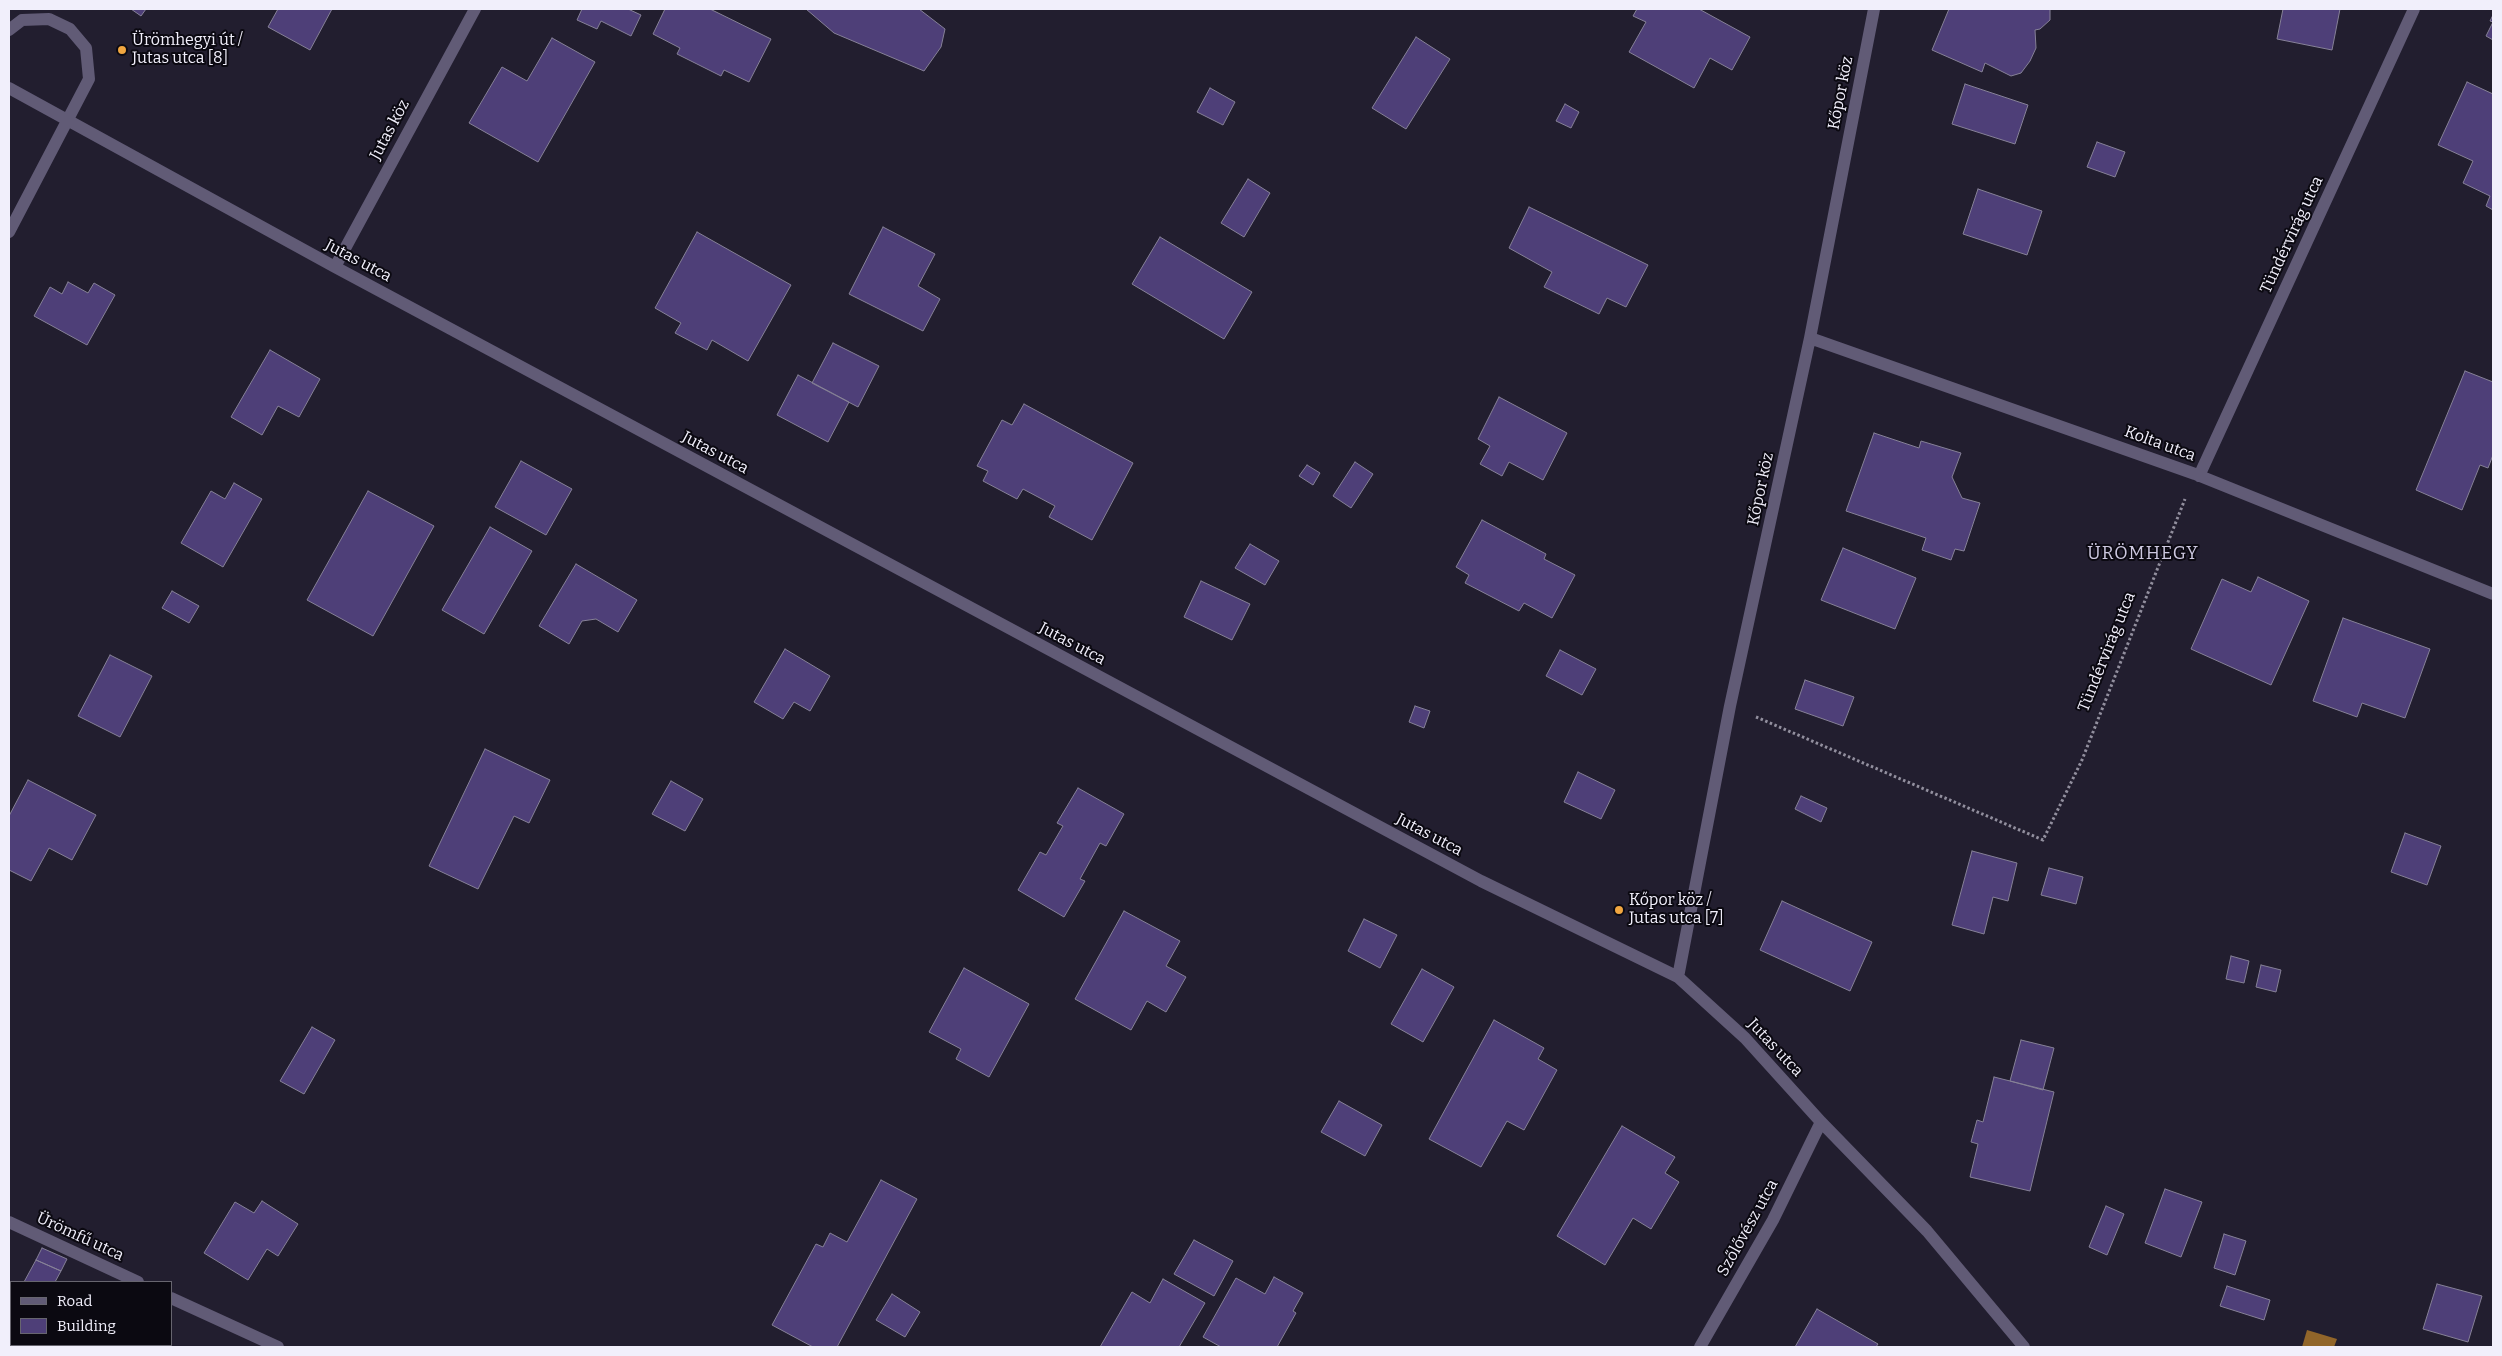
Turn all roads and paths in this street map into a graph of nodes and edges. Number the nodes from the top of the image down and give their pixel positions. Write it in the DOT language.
graph roads {
  1 [pos="475,9"];
  2 [pos="1874,9"];
  3 [pos="2414,9"];
  4 [pos="9,30"];
  5 [pos="9,88"];
  6 [pos="69,120"];
  7 [pos="9,232"];
  8 [pos="335,267"];
  9 [pos="1810,338"];
  10 [pos="2197,475"];
  11 [pos="2493,594"];
  12 [pos="1730,706"];
  13 [pos="1678,976"];
  14 [pos="1821,1122"];
  15 [pos="9,1222"];
  16 [pos="136,1281"];
  17 [pos="172,1298"];
  18 [pos="278,1347"];
  19 [pos="1700,1347"];
  20 [pos="2024,1347"];
  1 -- 8 [label="street, Jutas köz"];
  2 -- 9 [label="street, Kőpor köz"];
  3 -- 10 [label="street, Tündérvirág utca"];
  4 -- 6 [label="street"];
  5 -- 6 [label="street, Jutas utca"];
  6 -- 7 [label="street"];
  6 -- 8 [label="street, Jutas utca"];
  8 -- 13 [label="street, Jutas utca"];
  9 -- 10 [label="street, Kolta utca"];
  9 -- 12 [label="street, Kőpor köz"];
  10 -- 11 [label="street, Kolta utca"];
  10 -- 12 [label="path, Tündérvirág utca"];
  12 -- 13 [label="street, Kőpor köz"];
  13 -- 14 [label="street, Jutas utca"];
  14 -- 19 [label="street, Szőlővész utca"];
  14 -- 20 [label="street, Jutas utca"];
  15 -- 16 [label="street, Ürömfű utca"];
  17 -- 18 [label="street"];
}
